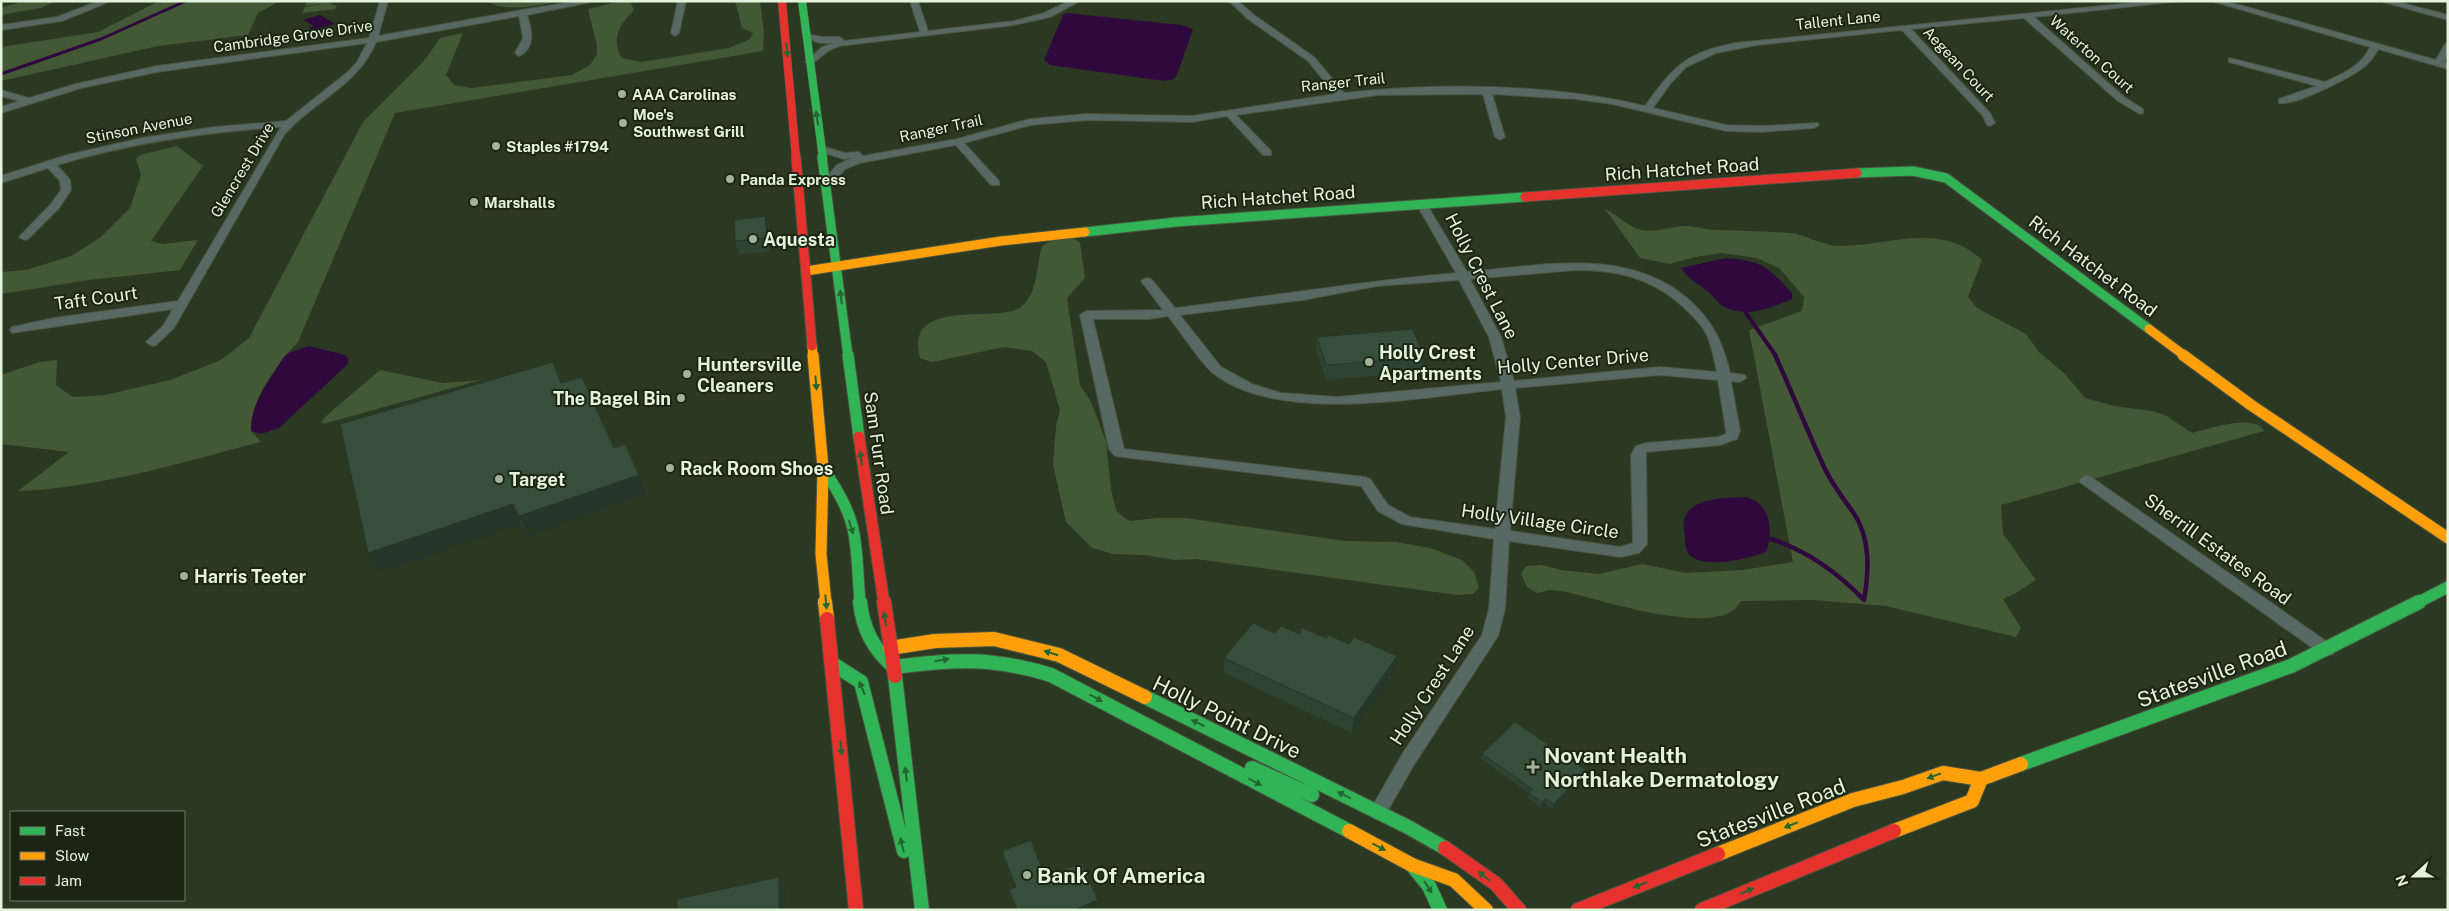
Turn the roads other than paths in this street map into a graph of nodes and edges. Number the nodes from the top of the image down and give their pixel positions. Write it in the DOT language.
graph roads {
  1 [pos="107,1"];
  2 [pos="384,1"];
  3 [pos="592,1"];
  4 [pos="682,1"];
  5 [pos="782,1"];
  6 [pos="800,1"];
  7 [pos="914,1"];
  8 [pos="1076,1"];
  9 [pos="1233,1"];
  10 [pos="2177,1"];
  11 [pos="2215,1"];
  12 [pos="2384,1"];
  13 [pos="522,12"];
  14 [pos="2026,16"];
  15 [pos="2448,18"];
  16 [pos="1904,27"];
  17 [pos="1,28"];
  18 [pos="675,32"];
  19 [pos="925,33"];
  20 [pos="806,35"];
  21 [pos="371,40"];
  22 [pos="856,40"];
  23 [pos="2375,46"];
  24 [pos="2448,46"];
  25 [pos="519,53"];
  26 [pos="2232,60"];
  27 [pos="809,62"];
  28 [pos="2443,65"];
  29 [pos="2324,85"];
  30 [pos="1487,91"];
  31 [pos="1,93"];
  32 [pos="1341,95"];
  33 [pos="1,99"];
  34 [pos="28,101"];
  35 [pos="2282,101"];
  36 [pos="16,105"];
  37 [pos="1,110"];
  38 [pos="1647,110"];
  39 [pos="2140,111"];
  40 [pos="1230,114"];
  41 [pos="1990,123"];
  42 [pos="287,124"];
  43 [pos="1814,125"];
  44 [pos="1500,137"];
  45 [pos="958,142"];
  46 [pos="821,149"];
  47 [pos="1267,153"];
  48 [pos="878,155"];
  49 [pos="50,164"];
  50 [pos="1,180"];
  51 [pos="995,182"];
  52 [pos="826,184"];
  53 [pos="1422,205"];
  54 [pos="24,237"];
  55 [pos="837,266"];
  56 [pos="806,271"];
  57 [pos="1462,276"];
  58 [pos="1147,280"];
  59 [pos="181,304"];
  60 [pos="1171,312"];
  61 [pos="16,330"];
  62 [pos="152,342"];
  63 [pos="1723,376"];
  64 [pos="1740,378"];
  65 [pos="1508,384"];
  66 [pos="823,468"];
  67 [pos="2086,480"];
  68 [pos="1502,536"];
  69 [pos="2448,538"];
  70 [pos="2448,587"];
  71 [pos="890,648"];
  72 [pos="2327,650"];
  73 [pos="833,664"];
  74 [pos="894,667"];
  75 [pos="1161,733"];
  76 [pos="1981,779"];
  77 [pos="1323,800"];
  78 [pos="1378,812"];
  79 [pos="1353,813"];
  80 [pos="1412,865"];
  81 [pos="856,910"];
  82 [pos="920,910"];
  83 [pos="1440,910"];
  84 [pos="1486,910"];
  85 [pos="1519,910"];
  86 [pos="1578,910"];
  87 [pos="1702,910"];
  1 -- 17 [label="street"];
  2 -- 21 [label="street, Glencrest Drive"];
  3 -- 13 [label="street, Cambridge Grove Drive"];
  4 -- 18 [label="street"];
  5 -- 56 [label="main road, one-way"];
  6 -- 20 [label="main road, Sam Furr Road"];
  7 -- 19 [label="street"];
  8 -- 19 [label="street"];
  9 -- 32 [label="street"];
  10 -- 14 [label="street, Tallent Lane"];
  11 -- 23 [label="street"];
  12 -- 15 [label="street"];
  13 -- 21 [label="street, Cambridge Grove Drive"];
  13 -- 25 [label="street"];
  14 -- 16 [label="street, Tallent Lane"];
  14 -- 39 [label="street, Waterton Court"];
  16 -- 38 [label="street, Tallent Lane"];
  16 -- 41 [label="street, Aegean Court"];
  19 -- 22 [label="street"];
  20 -- 22 [label="street"];
  20 -- 27 [label="main road, Sam Furr Road"];
  21 -- 34 [label="street, Cambridge Grove Drive"];
  21 -- 42 [label="street, Glencrest Drive"];
  22 -- 27 [label="street"];
  23 -- 28 [label="street"];
  23 -- 29 [label="street"];
  24 -- 28 [label="street"];
  26 -- 29 [label="street"];
  46 -- 27 [label="main road, Sam Furr Road, one-way"];
  29 -- 35 [label="street"];
  30 -- 32 [label="street, Ranger Trail"];
  30 -- 38 [label="street, Ranger Trail"];
  30 -- 44 [label="street"];
  31 -- 34 [label="street"];
  32 -- 40 [label="street, Ranger Trail"];
  33 -- 36 [label="street"];
  34 -- 36 [label="street, Cambridge Grove Drive"];
  36 -- 37 [label="street, Cambridge Grove Drive"];
  38 -- 43 [label="street, Ranger Trail"];
  40 -- 45 [label="street, Ranger Trail"];
  40 -- 47 [label="street"];
  42 -- 49 [label="street, Stinson Avenue"];
  42 -- 59 [label="street, Glencrest Drive"];
  45 -- 48 [label="street, Ranger Trail"];
  45 -- 51 [label="street"];
  46 -- 48 [label="street, Ranger Trail"];
  46 -- 52 [label="main road, Sam Furr Road"];
  48 -- 52 [label="street, Ranger Trail"];
  49 -- 50 [label="street, Stinson Avenue"];
  49 -- 54 [label="street"];
  52 -- 55 [label="main road, Sam Furr Road"];
  53 -- 55 [label="main road, Rich Hatchet Road"];
  53 -- 57 [label="street, Holly Crest Lane"];
  53 -- 69 [label="main road, Rich Hatchet Road"];
  55 -- 56 [label="main road, Rich Hatchet Road"];
  71 -- 55 [label="main road, Sam Furr Road, one-way"];
  56 -- 66 [label="main road, one-way"];
  57 -- 60 [label="street, Holly Village Circle"];
  57 -- 63 [label="street, Holly Village Circle"];
  57 -- 65 [label="street, Holly Crest Lane"];
  58 -- 60 [label="street, Holly Center Drive"];
  59 -- 61 [label="street, Taft Court"];
  59 -- 62 [label="street, Glencrest Drive"];
  60 -- 65 [label="street, Holly Center Drive"];
  60 -- 68 [label="street, Holly Village Circle"];
  63 -- 64 [label="street, Holly Center Drive"];
  63 -- 65 [label="street, Holly Center Drive"];
  63 -- 68 [label="street, Holly Village Circle"];
  65 -- 68 [label="street, Holly Crest Lane"];
  66 -- 73 [label="main road, one-way"];
  66 -- 74 [label="main road, one-way"];
  67 -- 72 [label="street, Sherrill Estates Road"];
  68 -- 78 [label="street, Holly Crest Lane"];
  70 -- 72 [label="main road, Statesville Road"];
  71 -- 74 [label="main road, Sam Furr Road"];
  78 -- 71 [label="main road, Holly Point Drive, one-way"];
  72 -- 76 [label="main road, Statesville Road"];
  73 -- 81 [label="main road, one-way"];
  82 -- 73 [label="main road, one-way"];
  74 -- 75 [label="main road, one-way"];
  82 -- 74 [label="main road, Sam Furr Road, one-way"];
  75 -- 77 [label="main road"];
  75 -- 80 [label="main road, one-way"];
  76 -- 86 [label="main road, Statesville Road, one-way"];
  87 -- 76 [label="main road, one-way"];
  78 -- 79 [label="main road"];
  85 -- 78 [label="main road, Holly Point Drive, one-way"];
  80 -- 83 [label="main road, one-way"];
  80 -- 84 [label="main road"];
}
